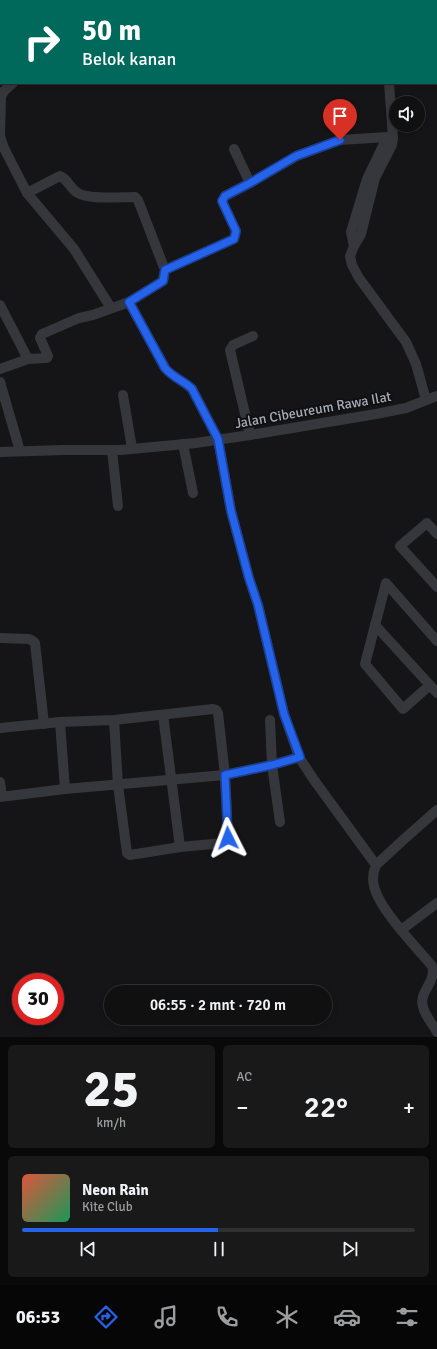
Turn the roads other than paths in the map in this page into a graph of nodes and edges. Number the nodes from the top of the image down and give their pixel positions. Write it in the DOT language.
graph roads {
  1 [pos="12,84"];
  2 [pos="389,84"];
  3 [pos="390,135"];
  4 [pos="0,136"];
  5 [pos="234,149"];
  6 [pos="4,161"];
  7 [pos="250,183"];
  8 [pos="27,193"];
  9 [pos="165,270"];
  10 [pos="129,302"];
  11 [pos="0,305"];
  12 [pos="111,308"];
  13 [pos="253,336"];
  14 [pos="28,359"];
  15 [pos="0,369"];
  16 [pos="0,382"];
  17 [pos="124,395"];
  18 [pos="437,396"];
  19 [pos="426,400"];
  20 [pos="250,435"];
  21 [pos="218,439"];
  22 [pos="183,444"];
  23 [pos="132,448"];
  24 [pos="112,450"];
  25 [pos="20,451"];
  26 [pos="0,452"];
  27 [pos="193,493"];
  28 [pos="118,506"];
  29 [pos="437,534"];
  30 [pos="437,587"];
  31 [pos="375,625"];
  32 [pos="0,638"];
  33 [pos="437,641"];
  34 [pos="430,685"];
  35 [pos="437,693"];
  36 [pos="163,715"];
  37 [pos="114,720"];
  38 [pos="270,720"];
  39 [pos="60,722"];
  40 [pos="44,724"];
  41 [pos="0,728"];
  42 [pos="300,757"];
  43 [pos="272,765"];
  44 [pos="225,775"];
  45 [pos="172,780"];
  46 [pos="0,782"];
  47 [pos="118,785"];
  48 [pos="65,789"];
  49 [pos="1,796"];
  50 [pos="437,810"];
  51 [pos="280,822"];
  52 [pos="180,847"];
  53 [pos="376,865"];
  54 [pos="437,903"];
  55 [pos="401,930"];
  56 [pos="437,1032"];
  1 -- 4 [label="street"];
  2 -- 3 [label="street"];
  3 -- 7 [label="street"];
  3 -- 19 [label="street"];
  4 -- 6 [label="street"];
  5 -- 7 [label="street"];
  6 -- 8 [label="street"];
  7 -- 9 [label="street"];
  8 -- 9 [label="street"];
  8 -- 12 [label="street"];
  9 -- 10 [label="street"];
  10 -- 12 [label="street"];
  10 -- 21 [label="street"];
  11 -- 14 [label="street"];
  12 -- 14 [label="street"];
  13 -- 20 [label="street"];
  14 -- 15 [label="street"];
  16 -- 25 [label="street"];
  17 -- 23 [label="street"];
  18 -- 19 [label="street, Jalan Cibeureum Rawa Ilat"];
  19 -- 20 [label="street, Jalan Cibeureum Rawa Ilat"];
  20 -- 21 [label="street, Jalan Cibeureum Rawa Ilat"];
  21 -- 22 [label="street, Jalan Cibeureum Rawa Ilat"];
  21 -- 42 [label="street"];
  22 -- 23 [label="street, Jalan Cibeureum Rawa Ilat"];
  22 -- 27 [label="street"];
  23 -- 24 [label="street, Jalan Cibeureum Rawa Ilat"];
  24 -- 25 [label="street, Jalan Cibeureum Rawa Ilat"];
  24 -- 28 [label="street"];
  25 -- 26 [label="street, Jalan Cibeureum Rawa Ilat"];
  29 -- 30 [label="street"];
  31 -- 33 [label="street"];
  31 -- 34 [label="street"];
  31 -- 34 [label="street"];
  32 -- 40 [label="street"];
  34 -- 35 [label="street"];
  36 -- 37 [label="street"];
  36 -- 44 [label="street"];
  36 -- 45 [label="street"];
  37 -- 39 [label="street"];
  37 -- 47 [label="street"];
  38 -- 43 [label="street"];
  39 -- 40 [label="street"];
  39 -- 48 [label="street"];
  40 -- 41 [label="street"];
  42 -- 43 [label="street"];
  42 -- 53 [label="street"];
  43 -- 44 [label="street"];
  43 -- 51 [label="street"];
  44 -- 45 [label="street"];
  44 -- 52 [label="street"];
  45 -- 47 [label="street"];
  45 -- 52 [label="street"];
  46 -- 49 [label="street"];
  47 -- 48 [label="street"];
  47 -- 52 [label="street"];
  48 -- 49 [label="street"];
  50 -- 53 [label="street"];
  53 -- 55 [label="street"];
  54 -- 55 [label="street"];
  55 -- 56 [label="street"];
}
